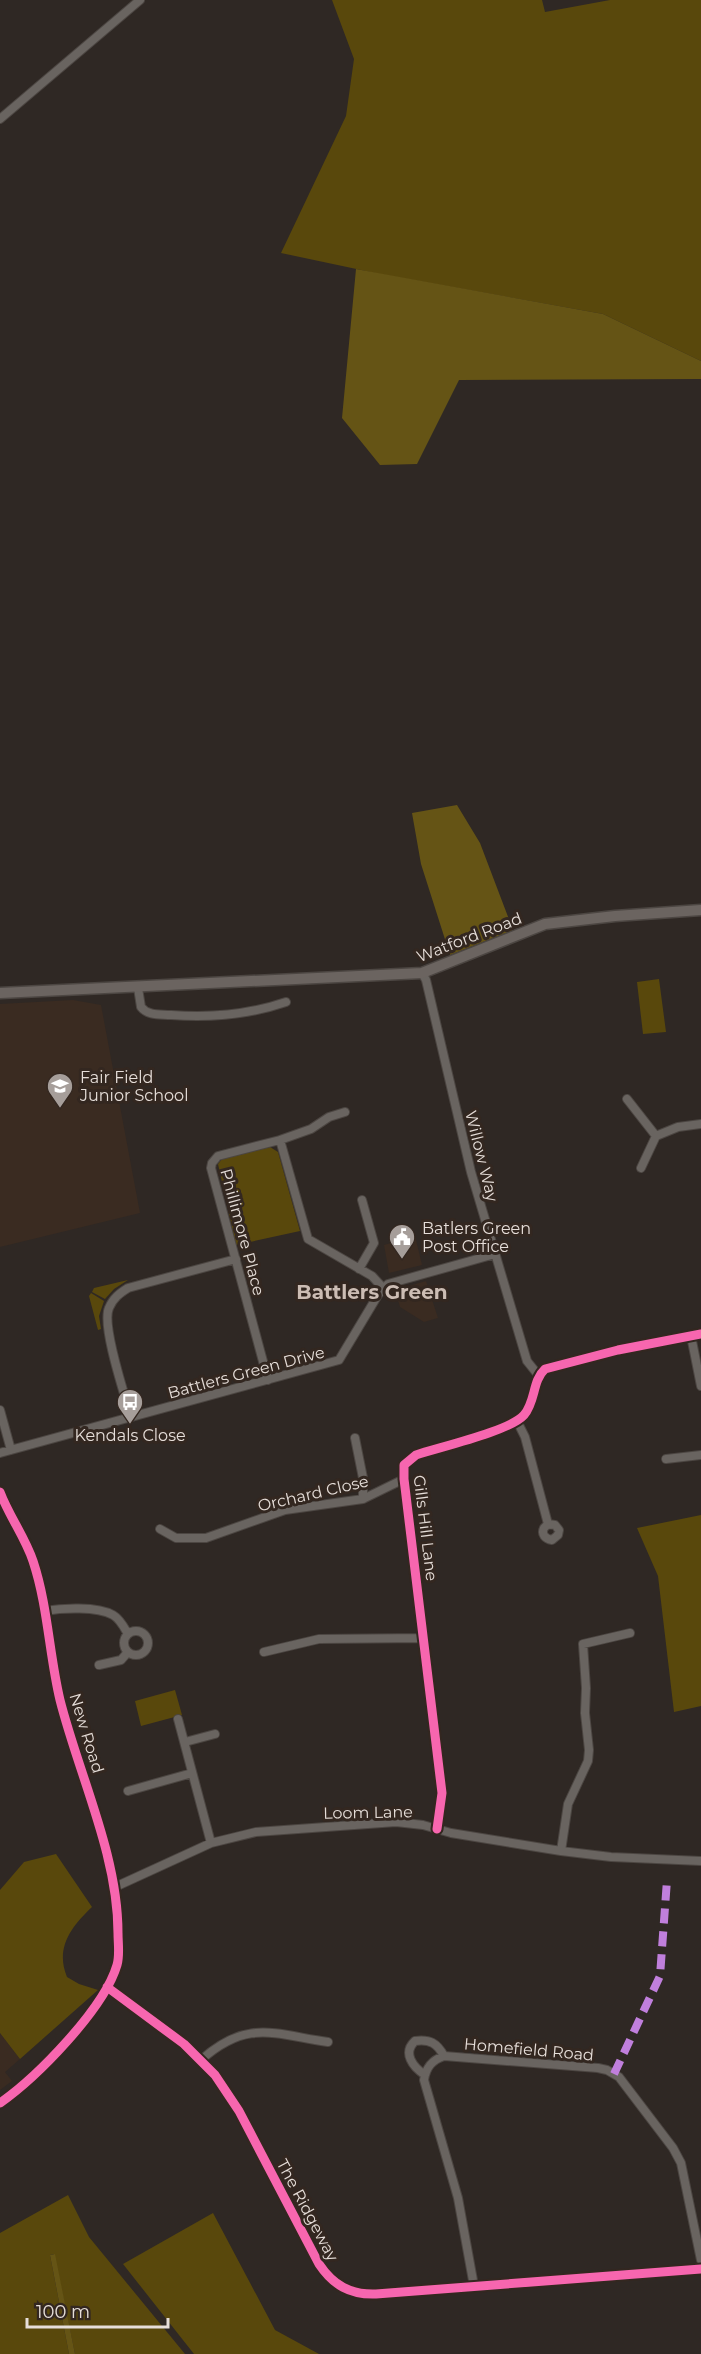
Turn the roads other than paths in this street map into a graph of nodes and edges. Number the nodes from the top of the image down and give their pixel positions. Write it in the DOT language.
graph roads {
  1 [pos="140,0"];
  2 [pos="0,119"];
  3 [pos="701,910"];
  4 [pos="422,973"];
  5 [pos="138,988"];
  6 [pos="0,993"];
  7 [pos="285,1002"];
  8 [pos="627,1099"];
  9 [pos="345,1112"];
  10 [pos="701,1124"];
  11 [pos="656,1136"];
  12 [pos="280,1140"];
  13 [pos="641,1168"];
  14 [pos="362,1200"];
  15 [pos="495,1254"];
  16 [pos="236,1259"];
  17 [pos="360,1269"];
  18 [pos="383,1288"];
  19 [pos="701,1334"];
  20 [pos="691,1336"];
  21 [pos="539,1376"];
  22 [pos="268,1380"];
  23 [pos="701,1386"];
  24 [pos="0,1410"];
  25 [pos="131,1417"];
  26 [pos="517,1421"];
  27 [pos="355,1438"];
  28 [pos="11,1450"];
  29 [pos="0,1453"];
  30 [pos="701,1455"];
  31 [pos="666,1459"];
  32 [pos="404,1479"];
  33 [pos="0,1492"];
  34 [pos="363,1499"];
  35 [pos="548,1524"];
  36 [pos="160,1529"];
  37 [pos="44,1611"];
  38 [pos="630,1633"];
  39 [pos="128,1634"];
  40 [pos="424,1638"];
  41 [pos="128,1652"];
  42 [pos="264,1652"];
  43 [pos="99,1665"];
  44 [pos="178,1719"];
  45 [pos="215,1734"];
  46 [pos="185,1742"];
  47 [pos="192,1773"];
  48 [pos="128,1791"];
  49 [pos="437,1829"];
  50 [pos="211,1843"];
  51 [pos="561,1851"];
  52 [pos="701,1861"];
  53 [pos="115,1887"];
  54 [pos="107,1987"];
  55 [pos="328,2042"];
  56 [pos="444,2056"];
  57 [pos="201,2060"];
  58 [pos="425,2075"];
  59 [pos="0,2103"];
  60 [pos="701,2260"];
  61 [pos="701,2269"];
  62 [pos="474,2286"];
  1 -- 2 [label="street"];
  3 -- 4 [label="main road, Watford Road"];
  4 -- 5 [label="main road, Watford Road"];
  4 -- 15 [label="street, Willow Way"];
  5 -- 6 [label="main road, Watford Road"];
  5 -- 7 [label="street"];
  8 -- 11 [label="street"];
  9 -- 12 [label="street, Phillimore Place"];
  10 -- 11 [label="street"];
  11 -- 13 [label="street"];
  12 -- 16 [label="street, Phillimore Place"];
  12 -- 17 [label="street"];
  14 -- 17 [label="street"];
  15 -- 18 [label="street"];
  15 -- 21 [label="street, Willow Way"];
  16 -- 22 [label="street, Phillimore Place"];
  16 -- 25 [label="street"];
  17 -- 18 [label="street"];
  18 -- 22 [label="street, Battlers Green Drive"];
  19 -- 20 [label="street"];
  20 -- 21 [label="street"];
  20 -- 23 [label="street"];
  21 -- 26 [label="street"];
  22 -- 25 [label="street, Battlers Green Drive"];
  24 -- 28 [label="street"];
  25 -- 28 [label="street, Battlers Green Drive"];
  26 -- 32 [label="street, Gills Hill Lane"];
  26 -- 35 [label="street"];
  27 -- 34 [label="street"];
  28 -- 29 [label="street, Battlers Green Drive"];
  30 -- 31 [label="street"];
  32 -- 34 [label="street, Orchard Close"];
  32 -- 40 [label="street, Gills Hill Lane"];
  33 -- 37 [label="street, New Road"];
  34 -- 36 [label="street, Orchard Close"];
  37 -- 39 [label="street"];
  37 -- 53 [label="street, New Road"];
  38 -- 51 [label="street"];
  39 -- 41 [label="street"];
  39 -- 41 [label="street"];
  40 -- 42 [label="street"];
  40 -- 49 [label="street, Gills Hill Lane"];
  41 -- 43 [label="street"];
  44 -- 46 [label="street"];
  45 -- 46 [label="street"];
  46 -- 47 [label="street"];
  47 -- 48 [label="street"];
  47 -- 50 [label="street"];
  49 -- 50 [label="street, Loom Lane"];
  49 -- 51 [label="street, Loom Lane"];
  50 -- 53 [label="street, Loom Lane"];
  51 -- 52 [label="street, Loom Lane"];
  53 -- 54 [label="street, New Road"];
  54 -- 57 [label="street, The Ridgeway"];
  54 -- 59 [label="street, New Road"];
  55 -- 57 [label="street"];
  56 -- 58 [label="street, Homefield Road"];
  56 -- 58 [label="street, Homefield Road"];
  56 -- 60 [label="street, Homefield Road"];
  57 -- 62 [label="street, The Ridgeway"];
  58 -- 62 [label="street, Homefield Road"];
  61 -- 62 [label="street, The Ridgeway"];
}
